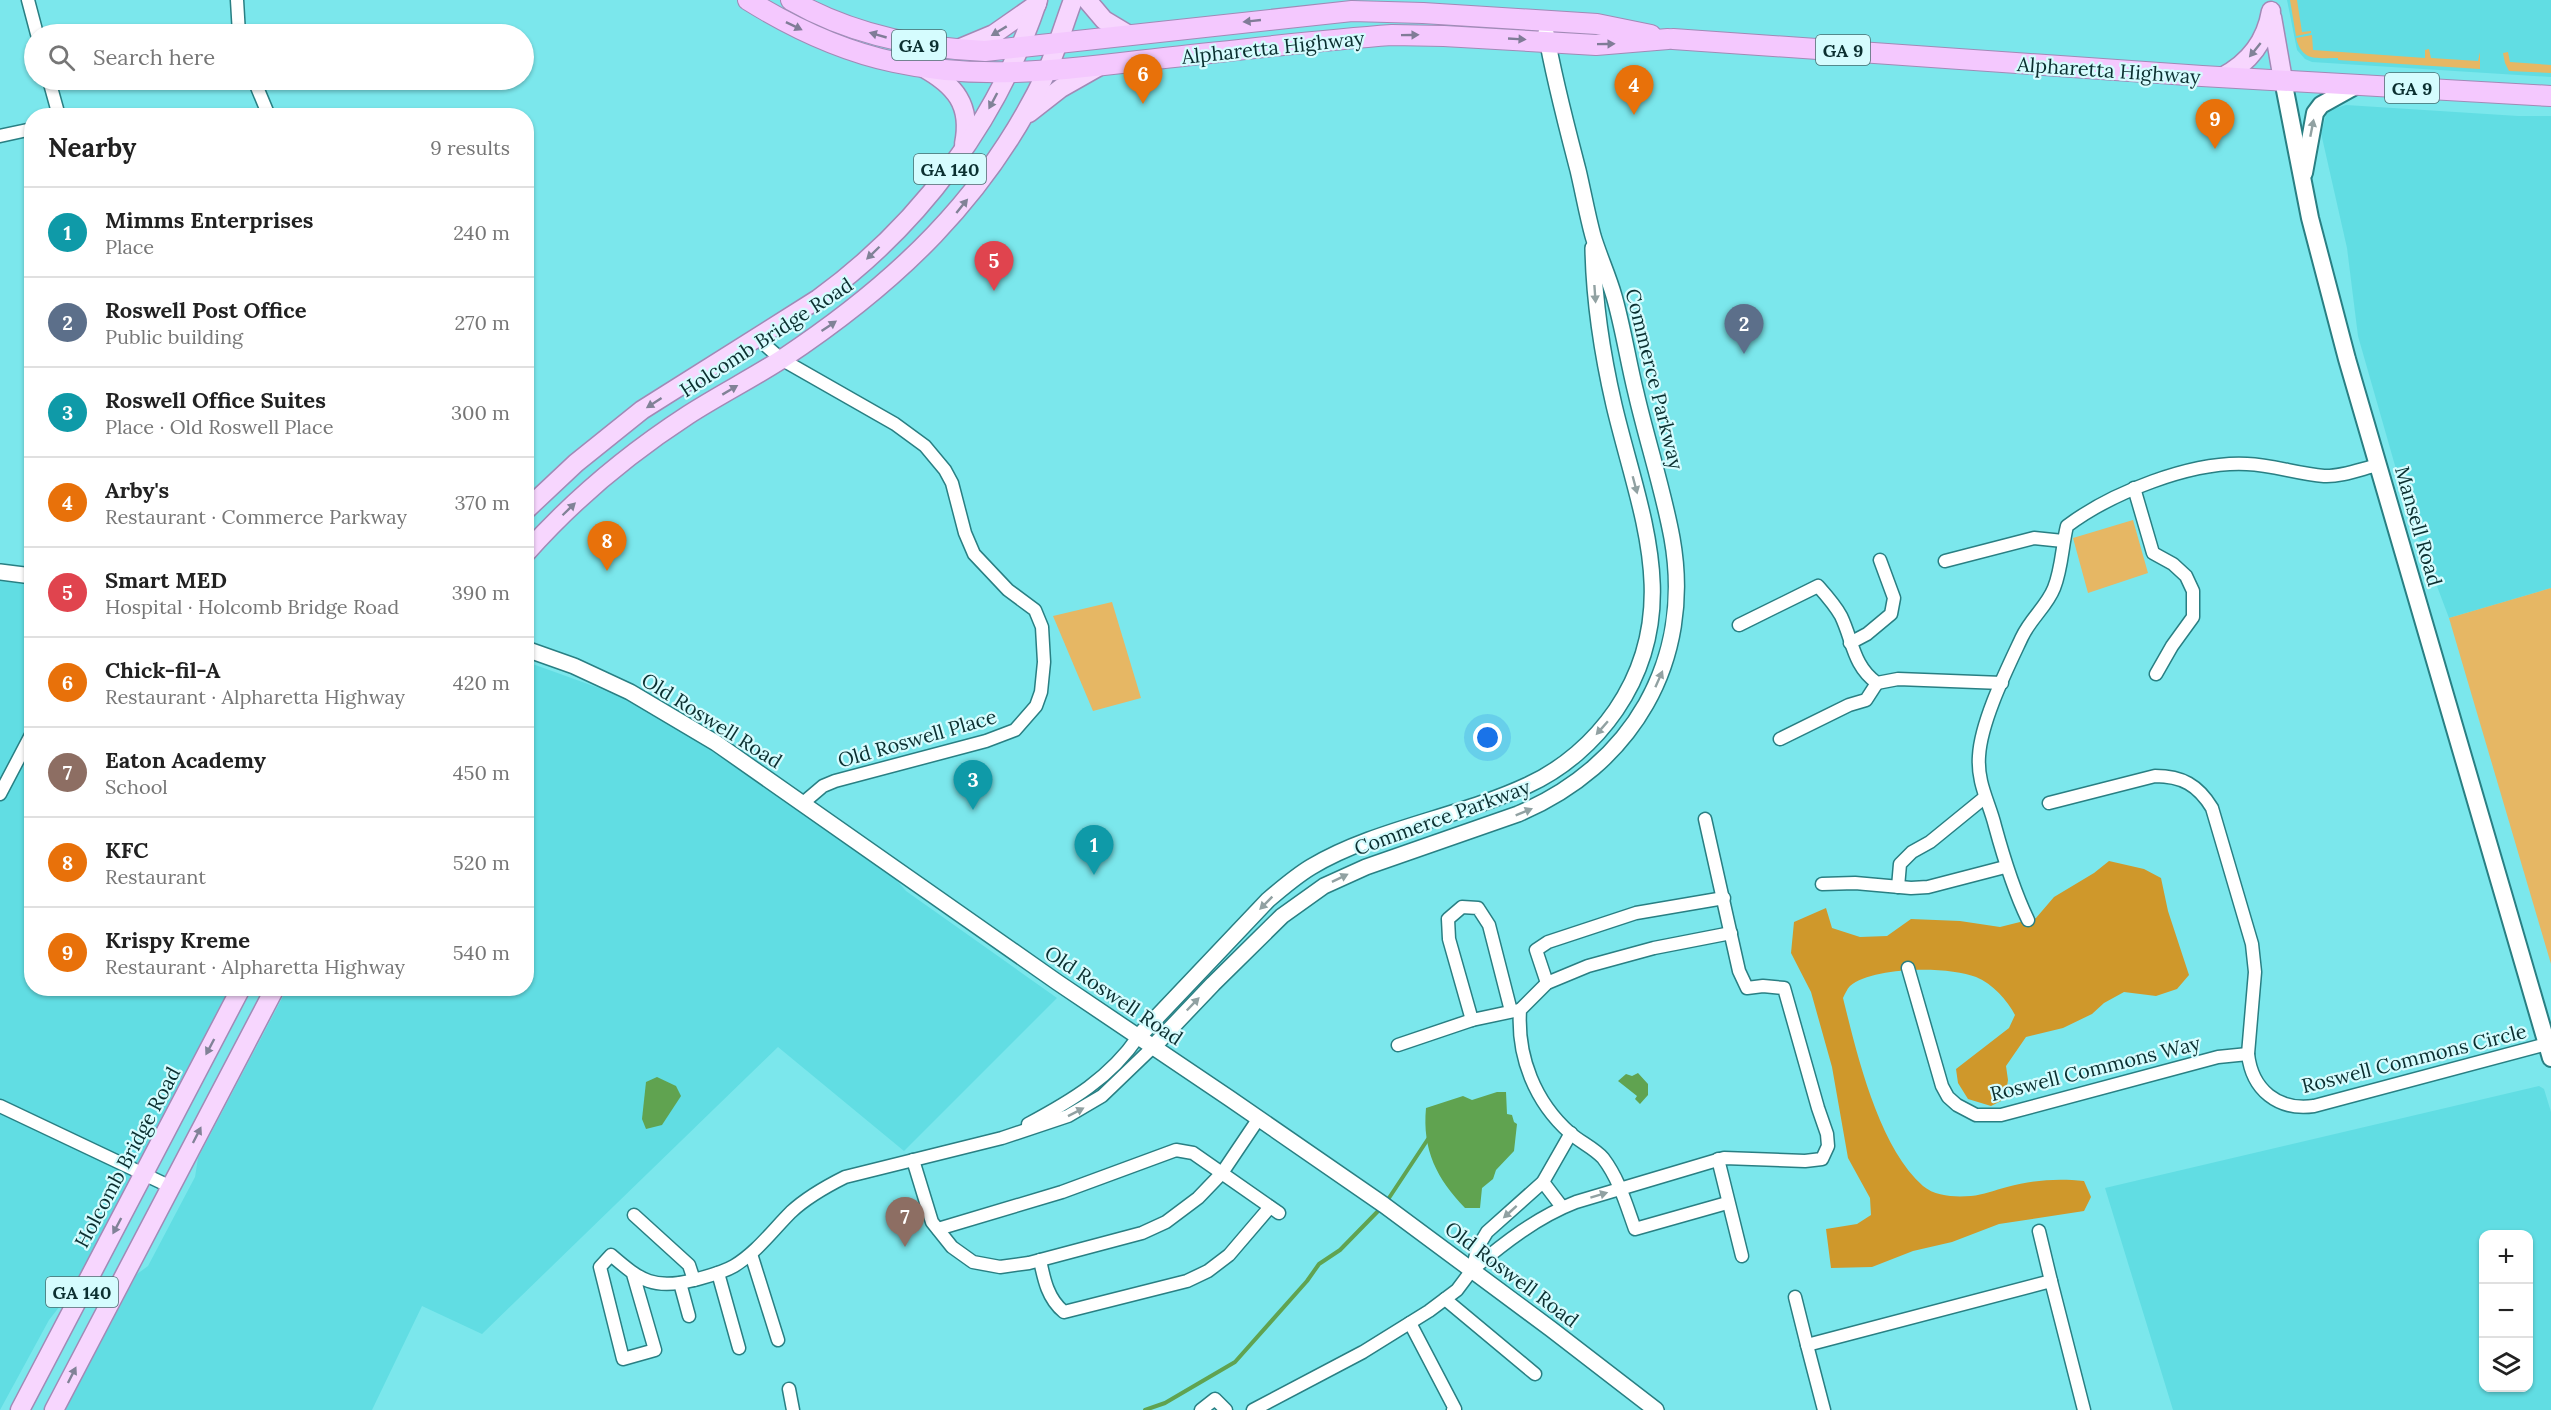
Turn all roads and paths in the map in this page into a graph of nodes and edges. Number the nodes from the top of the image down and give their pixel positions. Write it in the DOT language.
graph roads {
  1 [pos="28,0"];
  2 [pos="237,0"];
  3 [pos="748,0"];
  4 [pos="790,0"];
  5 [pos="1072,0"];
  6 [pos="1087,0"];
  7 [pos="1375,0"];
  8 [pos="1037,2"];
  9 [pos="2270,5"];
  10 [pos="1418,7"];
  11 [pos="1358,11"];
  12 [pos="1544,20"];
  13 [pos="34,24"];
  14 [pos="238,24"];
  15 [pos="1129,35"];
  16 [pos="1671,39"];
  17 [pos="1547,41"];
  18 [pos="1058,43"];
  19 [pos="1019,48"];
  20 [pos="956,50"];
  21 [pos="1098,66"];
  22 [pos="922,67"];
  23 [pos="1047,72"];
  24 [pos="1008,73"];
  25 [pos="2222,77"];
  26 [pos="2283,80"];
  27 [pos="2357,85"];
  28 [pos="52,90"];
  29 [pos="259,90"];
  30 [pos="2551,96"];
  31 [pos="57,108"];
  32 [pos="266,108"];
  33 [pos="1021,120"];
  34 [pos="24,131"];
  35 [pos="0,136"];
  36 [pos="962,151"];
  37 [pos="2302,186"];
  38 [pos="1593,236"];
  39 [pos="756,337"];
  40 [pos="781,359"];
  41 [pos="2378,465"];
  42 [pos="2134,488"];
  43 [pos="534,503"];
  44 [pos="2063,541"];
  45 [pos="534,545"];
  46 [pos="1880,560"];
  47 [pos="1945,561"];
  48 [pos="0,572"];
  49 [pos="24,575"];
  50 [pos="1739,625"];
  51 [pos="1850,643"];
  52 [pos="534,653"];
  53 [pos="2156,674"];
  54 [pos="1877,682"];
  55 [pos="2002,683"];
  56 [pos="1780,739"];
  57 [pos="24,748"];
  58 [pos="0,794"];
  59 [pos="1984,798"];
  60 [pos="803,803"];
  61 [pos="2049,803"];
  62 [pos="1705,819"];
  63 [pos="2005,867"];
  64 [pos="1822,884"];
  65 [pos="1898,886"];
  66 [pos="1724,898"];
  67 [pos="2028,921"];
  68 [pos="1731,933"];
  69 [pos="1908,968"];
  70 [pos="1547,983"];
  71 [pos="237,996"];
  72 [pos="271,996"];
  73 [pos="1516,1011"];
  74 [pos="1472,1020"];
  75 [pos="1138,1037"];
  76 [pos="1398,1045"];
  77 [pos="1153,1047"];
  78 [pos="2549,1051"];
  79 [pos="2248,1054"];
  80 [pos="0,1106"];
  81 [pos="1259,1118"];
  82 [pos="1570,1133"];
  83 [pos="1002,1138"];
  84 [pos="1718,1159"];
  85 [pos="913,1160"];
  86 [pos="1222,1173"];
  87 [pos="144,1174"];
  88 [pos="1543,1182"];
  89 [pos="171,1187"];
  90 [pos="1621,1188"];
  91 [pos="1727,1203"];
  92 [pos="1562,1207"];
  93 [pos="634,1215"];
  94 [pos="938,1229"];
  95 [pos="2039,1231"];
  96 [pos="751,1254"];
  97 [pos="1742,1256"];
  98 [pos="1040,1260"];
  99 [pos="1472,1270"];
  100 [pos="718,1273"];
  101 [pos="633,1274"];
  102 [pos="694,1280"];
  103 [pos="2051,1281"];
  104 [pos="680,1283"];
  105 [pos="1795,1297"];
  106 [pos="1445,1299"];
  107 [pos="689,1316"];
  108 [pos="1410,1323"];
  109 [pos="778,1340"];
  110 [pos="1807,1345"];
  111 [pos="739,1348"];
  112 [pos="1535,1374"];
  113 [pos="789,1389"];
  114 [pos="20,1410"];
  115 [pos="54,1410"];
  116 [pos="793,1410"];
  117 [pos="1201,1410"];
  118 [pos="1226,1410"];
  119 [pos="1253,1410"];
  120 [pos="1453,1410"];
  121 [pos="1656,1410"];
  122 [pos="1824,1410"];
  123 [pos="2084,1410"];
  1 -- 13 [label="street"];
  2 -- 14 [label="street"];
  3 -- 22 [label="highway, Alpharetta Highway / GA 9, one-way"];
  20 -- 4 [label="highway, Alpharetta Highway / GA 9, one-way"];
  5 -- 18 [label="main road, Holcomb Bridge Road"];
  6 -- 15 [label="main road"];
  7 -- 11 [label="street"];
  8 -- 19 [label="main road, Holcomb Bridge Road"];
  8 -- 20 [label="main road, one-way"];
  9 -- 25 [label="main road, one-way"];
  9 -- 26 [label="main road, Mansell Road"];
  10 -- 11 [label="highway, Alpharetta Highway / GA 9"];
  10 -- 12 [label="highway, Alpharetta Highway / GA 9"];
  11 -- 15 [label="highway, Alpharetta Highway / GA 9, one-way"];
  12 -- 16 [label="highway, Alpharetta Highway / GA 9"];
  12 -- 17 [label="street, Commerce Parkway"];
  15 -- 18 [label="highway, Alpharetta Highway / GA 9"];
  17 -- 16 [label="highway, Alpharetta Highway / GA 9, one-way"];
  16 -- 25 [label="highway, Alpharetta Highway / GA 9"];
  21 -- 17 [label="highway, Alpharetta Highway / GA 9, one-way"];
  17 -- 38 [label="street, Commerce Parkway"];
  18 -- 19 [label="highway, Alpharetta Highway / GA 9"];
  18 -- 23 [label="main road, Holcomb Bridge Road"];
  19 -- 20 [label="highway, Alpharetta Highway / GA 9"];
  19 -- 24 [label="main road, Holcomb Bridge Road / GA 140"];
  21 -- 23 [label="highway, Alpharetta Highway / GA 9"];
  21 -- 33 [label="main road, GA 140"];
  22 -- 24 [label="highway, Alpharetta Highway / GA 9"];
  22 -- 36 [label="main road"];
  23 -- 24 [label="highway, Alpharetta Highway / GA 9"];
  23 -- 33 [label="main road, Holcomb Bridge Road"];
  24 -- 36 [label="main road, Holcomb Bridge Road / GA 140, one-way"];
  25 -- 26 [label="highway, Alpharetta Highway / GA 9"];
  26 -- 27 [label="highway, Alpharetta Highway / GA 9"];
  26 -- 37 [label="main road, Mansell Road"];
  27 -- 30 [label="highway, Alpharetta Highway / GA 9"];
  37 -- 27 [label="main road, one-way"];
  28 -- 31 [label="street"];
  29 -- 32 [label="street"];
  40 -- 33 [label="main road, Holcomb Bridge Road / GA 140, one-way"];
  34 -- 35 [label="street"];
  36 -- 39 [label="main road, Holcomb Bridge Road / GA 140, one-way"];
  37 -- 41 [label="main road, Mansell Road"];
  38 -- 75 [label="street, Commerce Parkway, one-way"];
  77 -- 38 [label="street, Commerce Parkway, one-way"];
  39 -- 40 [label="street, Old Roswell Place"];
  39 -- 43 [label="main road, Holcomb Bridge Road / GA 140, one-way"];
  45 -- 40 [label="main road, Holcomb Bridge Road / GA 140, one-way"];
  40 -- 60 [label="street, Old Roswell Place"];
  41 -- 42 [label="street"];
  41 -- 78 [label="main road, Mansell Road"];
  42 -- 44 [label="street"];
  42 -- 53 [label="street"];
  44 -- 47 [label="street"];
  44 -- 55 [label="street"];
  46 -- 51 [label="street"];
  48 -- 49 [label="street"];
  50 -- 51 [label="street"];
  51 -- 54 [label="street"];
  52 -- 60 [label="street, Old Roswell Road"];
  54 -- 55 [label="street"];
  54 -- 56 [label="street"];
  55 -- 59 [label="street"];
  57 -- 58 [label="street"];
  59 -- 63 [label="street"];
  59 -- 65 [label="street"];
  60 -- 75 [label="street, Old Roswell Road"];
  61 -- 79 [label="street, Roswell Commons Circle"];
  62 -- 66 [label="street"];
  63 -- 65 [label="street"];
  63 -- 67 [label="street"];
  64 -- 65 [label="street"];
  66 -- 68 [label="street"];
  66 -- 70 [label="street"];
  68 -- 70 [label="street"];
  68 -- 84 [label="street"];
  69 -- 79 [label="street, Roswell Commons Way"];
  70 -- 73 [label="street"];
  71 -- 87 [label="main road, Holcomb Bridge Road / GA 140, one-way"];
  89 -- 72 [label="main road, GA 140, one-way"];
  73 -- 74 [label="street"];
  73 -- 74 [label="street"];
  73 -- 82 [label="street"];
  74 -- 76 [label="street"];
  75 -- 77 [label="street, Old Roswell Road"];
  75 -- 83 [label="street"];
  77 -- 81 [label="street, Old Roswell Road"];
  83 -- 77 [label="street, one-way"];
  78 -- 79 [label="street, Roswell Commons Circle"];
  80 -- 87 [label="street"];
  81 -- 86 [label="street"];
  81 -- 99 [label="street, Old Roswell Road"];
  82 -- 88 [label="street"];
  82 -- 90 [label="street"];
  83 -- 85 [label="street"];
  84 -- 90 [label="street"];
  84 -- 91 [label="street"];
  85 -- 94 [label="street"];
  85 -- 96 [label="street"];
  86 -- 94 [label="street"];
  86 -- 98 [label="street"];
  86 -- 98 [label="street"];
  87 -- 89 [label="street"];
  87 -- 114 [label="main road, Holcomb Bridge Road / GA 140, one-way"];
  88 -- 92 [label="street"];
  88 -- 99 [label="street, one-way"];
  115 -- 89 [label="main road, GA 140, one-way"];
  90 -- 91 [label="street"];
  92 -- 90 [label="street, one-way"];
  91 -- 97 [label="street"];
  92 -- 99 [label="street"];
  93 -- 102 [label="street"];
  94 -- 98 [label="street"];
  95 -- 103 [label="street"];
  96 -- 100 [label="street"];
  96 -- 109 [label="street"];
  99 -- 106 [label="street"];
  99 -- 121 [label="street, Old Roswell Road"];
  100 -- 102 [label="street"];
  100 -- 111 [label="street"];
  101 -- 101 [label="street"];
  101 -- 104 [label="street"];
  102 -- 104 [label="street"];
  103 -- 110 [label="street"];
  103 -- 123 [label="street"];
  104 -- 107 [label="street"];
  105 -- 110 [label="street"];
  106 -- 108 [label="street"];
  106 -- 112 [label="street"];
  108 -- 119 [label="street"];
  108 -- 120 [label="street"];
  110 -- 122 [label="street"];
  113 -- 116 [label="street"];
  117 -- 118 [label="street"];
}
